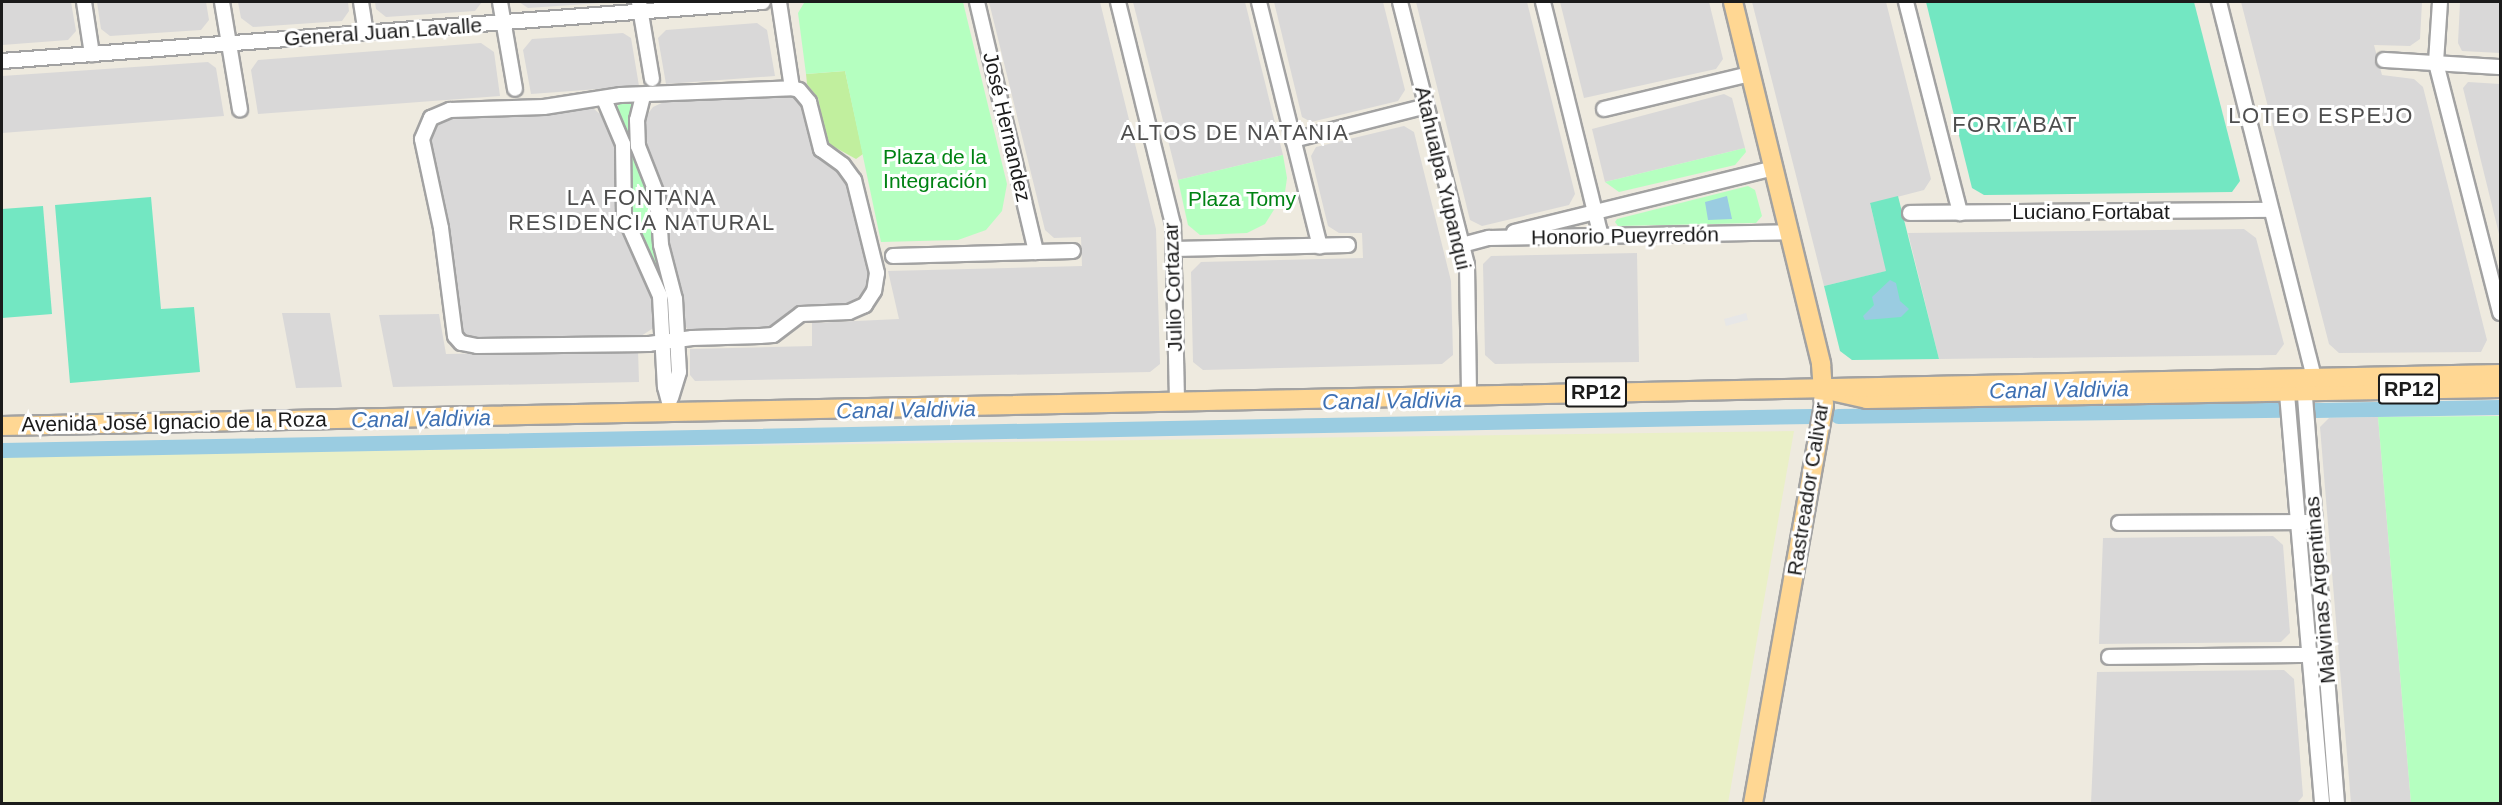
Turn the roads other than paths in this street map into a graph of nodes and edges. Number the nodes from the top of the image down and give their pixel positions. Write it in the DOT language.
graph roads {
  1 [pos="84,2"];
  2 [pos="222,2"];
  3 [pos="361,2"];
  4 [pos="500,2"];
  5 [pos="763,2"];
  6 [pos="779,2"];
  7 [pos="978,2"];
  8 [pos="1118,2"];
  9 [pos="1259,2"];
  10 [pos="1400,2"];
  11 [pos="1543,2"];
  12 [pos="1732,2"];
  13 [pos="1906,2"];
  14 [pos="2219,2"];
  15 [pos="2440,2"];
  16 [pos="640,7"];
  17 [pos="504,23"];
  18 [pos="366,33"];
  19 [pos="229,44"];
  20 [pos="92,54"];
  21 [pos="2,60"];
  22 [pos="2384,60"];
  23 [pos="2436,63"];
  24 [pos="2500,67"];
  25 [pos="1750,74"];
  26 [pos="652,79"];
  27 [pos="792,88"];
  28 [pos="515,89"];
  29 [pos="643,96"];
  30 [pos="604,99"];
  31 [pos="1426,106"];
  32 [pos="240,110"];
  33 [pos="1604,110"];
  34 [pos="1293,140"];
  35 [pos="1774,168"];
  36 [pos="2271,210"];
  37 [pos="1595,212"];
  38 [pos="1910,213"];
  39 [pos="1960,213"];
  40 [pos="1790,232"];
  41 [pos="1601,236"];
  42 [pos="1489,238"];
  43 [pos="1348,245"];
  44 [pos="1462,245"];
  45 [pos="1320,246"];
  46 [pos="1174,249"];
  47 [pos="1073,251"];
  48 [pos="1036,252"];
  49 [pos="893,255"];
  50 [pos="2500,313"];
  51 [pos="678,340"];
  52 [pos="661,341"];
  53 [pos="2500,374"];
  54 [pos="2302,384"];
  55 [pos="1823,388"];
  56 [pos="2500,388"];
  57 [pos="1469,393"];
  58 [pos="1177,400"];
  59 [pos="671,404"];
  60 [pos="2,426"];
  61 [pos="2298,522"];
  62 [pos="2119,523"];
  63 [pos="2315,523"];
  64 [pos="2309,655"];
  65 [pos="2325,655"];
  66 [pos="2109,657"];
  67 [pos="1753,804"];
  68 [pos="2322,804"];
  69 [pos="2337,804"];
  1 -- 20 [label="street"];
  2 -- 19 [label="street"];
  3 -- 18 [label="street"];
  4 -- 17 [label="street"];
  5 -- 16 [label="street, General Juan Lavalle"];
  6 -- 27 [label="street"];
  7 -- 48 [label="street, José Hernandez"];
  8 -- 46 [label="street, Julio Cortazar"];
  9 -- 34 [label="street"];
  10 -- 31 [label="street, Atahualpa Yupanqui"];
  11 -- 37 [label="street"];
  12 -- 25 [label="main road, Rastreador Calivar"];
  13 -- 39 [label="street"];
  14 -- 36 [label="street, Malvinas Argentinas"];
  15 -- 23 [label="street"];
  16 -- 17 [label="street, General Juan Lavalle"];
  16 -- 26 [label="street"];
  17 -- 18 [label="street, General Juan Lavalle"];
  17 -- 28 [label="street"];
  18 -- 19 [label="street, General Juan Lavalle"];
  19 -- 20 [label="street, General Juan Lavalle"];
  19 -- 32 [label="street"];
  20 -- 21 [label="street, General Juan Lavalle"];
  22 -- 23 [label="street"];
  23 -- 24 [label="street"];
  23 -- 50 [label="street"];
  25 -- 33 [label="street"];
  25 -- 35 [label="main road, Rastreador Calivar"];
  27 -- 29 [label="street"];
  27 -- 51 [label="street"];
  29 -- 30 [label="street"];
  29 -- 51 [label="street"];
  30 -- 52 [label="street"];
  30 -- 52 [label="street"];
  31 -- 34 [label="street"];
  31 -- 44 [label="street, Atahualpa Yupanqui"];
  34 -- 45 [label="street"];
  35 -- 37 [label="street"];
  35 -- 40 [label="main road, Rastreador Calivar"];
  36 -- 39 [label="street, Luciano Fortabat"];
  36 -- 54 [label="street, Malvinas Argentinas"];
  37 -- 41 [label="street"];
  37 -- 42 [label="street"];
  38 -- 39 [label="street, Luciano Fortabat"];
  40 -- 41 [label="street, Honorio Pueyrredón"];
  40 -- 55 [label="main road, Rastreador Calivar"];
  41 -- 42 [label="street, Honorio Pueyrredón"];
  42 -- 44 [label="street, Honorio Pueyrredón"];
  43 -- 45 [label="street"];
  44 -- 57 [label="street, Atahualpa Yupanqui"];
  45 -- 46 [label="street"];
  46 -- 58 [label="street, Julio Cortazar"];
  47 -- 48 [label="street"];
  48 -- 49 [label="street"];
  51 -- 52 [label="street"];
  51 -- 59 [label="street"];
  52 -- 59 [label="street"];
  53 -- 54 [label="main road, Avenida José Ignacio de la Roza / RP12"];
  54 -- 55 [label="main road, Avenida José Ignacio de la Roza / RP12"];
  54 -- 56 [label="main road, Avenida José Ignacio de la Roza / RP12"];
  54 -- 61 [label="street, Malvinas Argentinas"];
  54 -- 63 [label="street, Malvinas Argentinas"];
  55 -- 57 [label="main road, Avenida José Ignacio de la Roza / RP12"];
  55 -- 67 [label="main road, Rastreador Calivar"];
  57 -- 58 [label="main road, Avenida José Ignacio de la Roza / RP12"];
  58 -- 59 [label="main road, Avenida José Ignacio de la Roza / RP12"];
  59 -- 60 [label="main road, Avenida José Ignacio de la Roza / RP12"];
  61 -- 62 [label="street"];
  61 -- 63 [label="street"];
  61 -- 64 [label="street, Malvinas Argentinas"];
  63 -- 65 [label="street, Malvinas Argentinas"];
  64 -- 65 [label="street"];
  64 -- 66 [label="street"];
  64 -- 68 [label="street, Malvinas Argentinas"];
  65 -- 69 [label="street, Malvinas Argentinas"];
}
